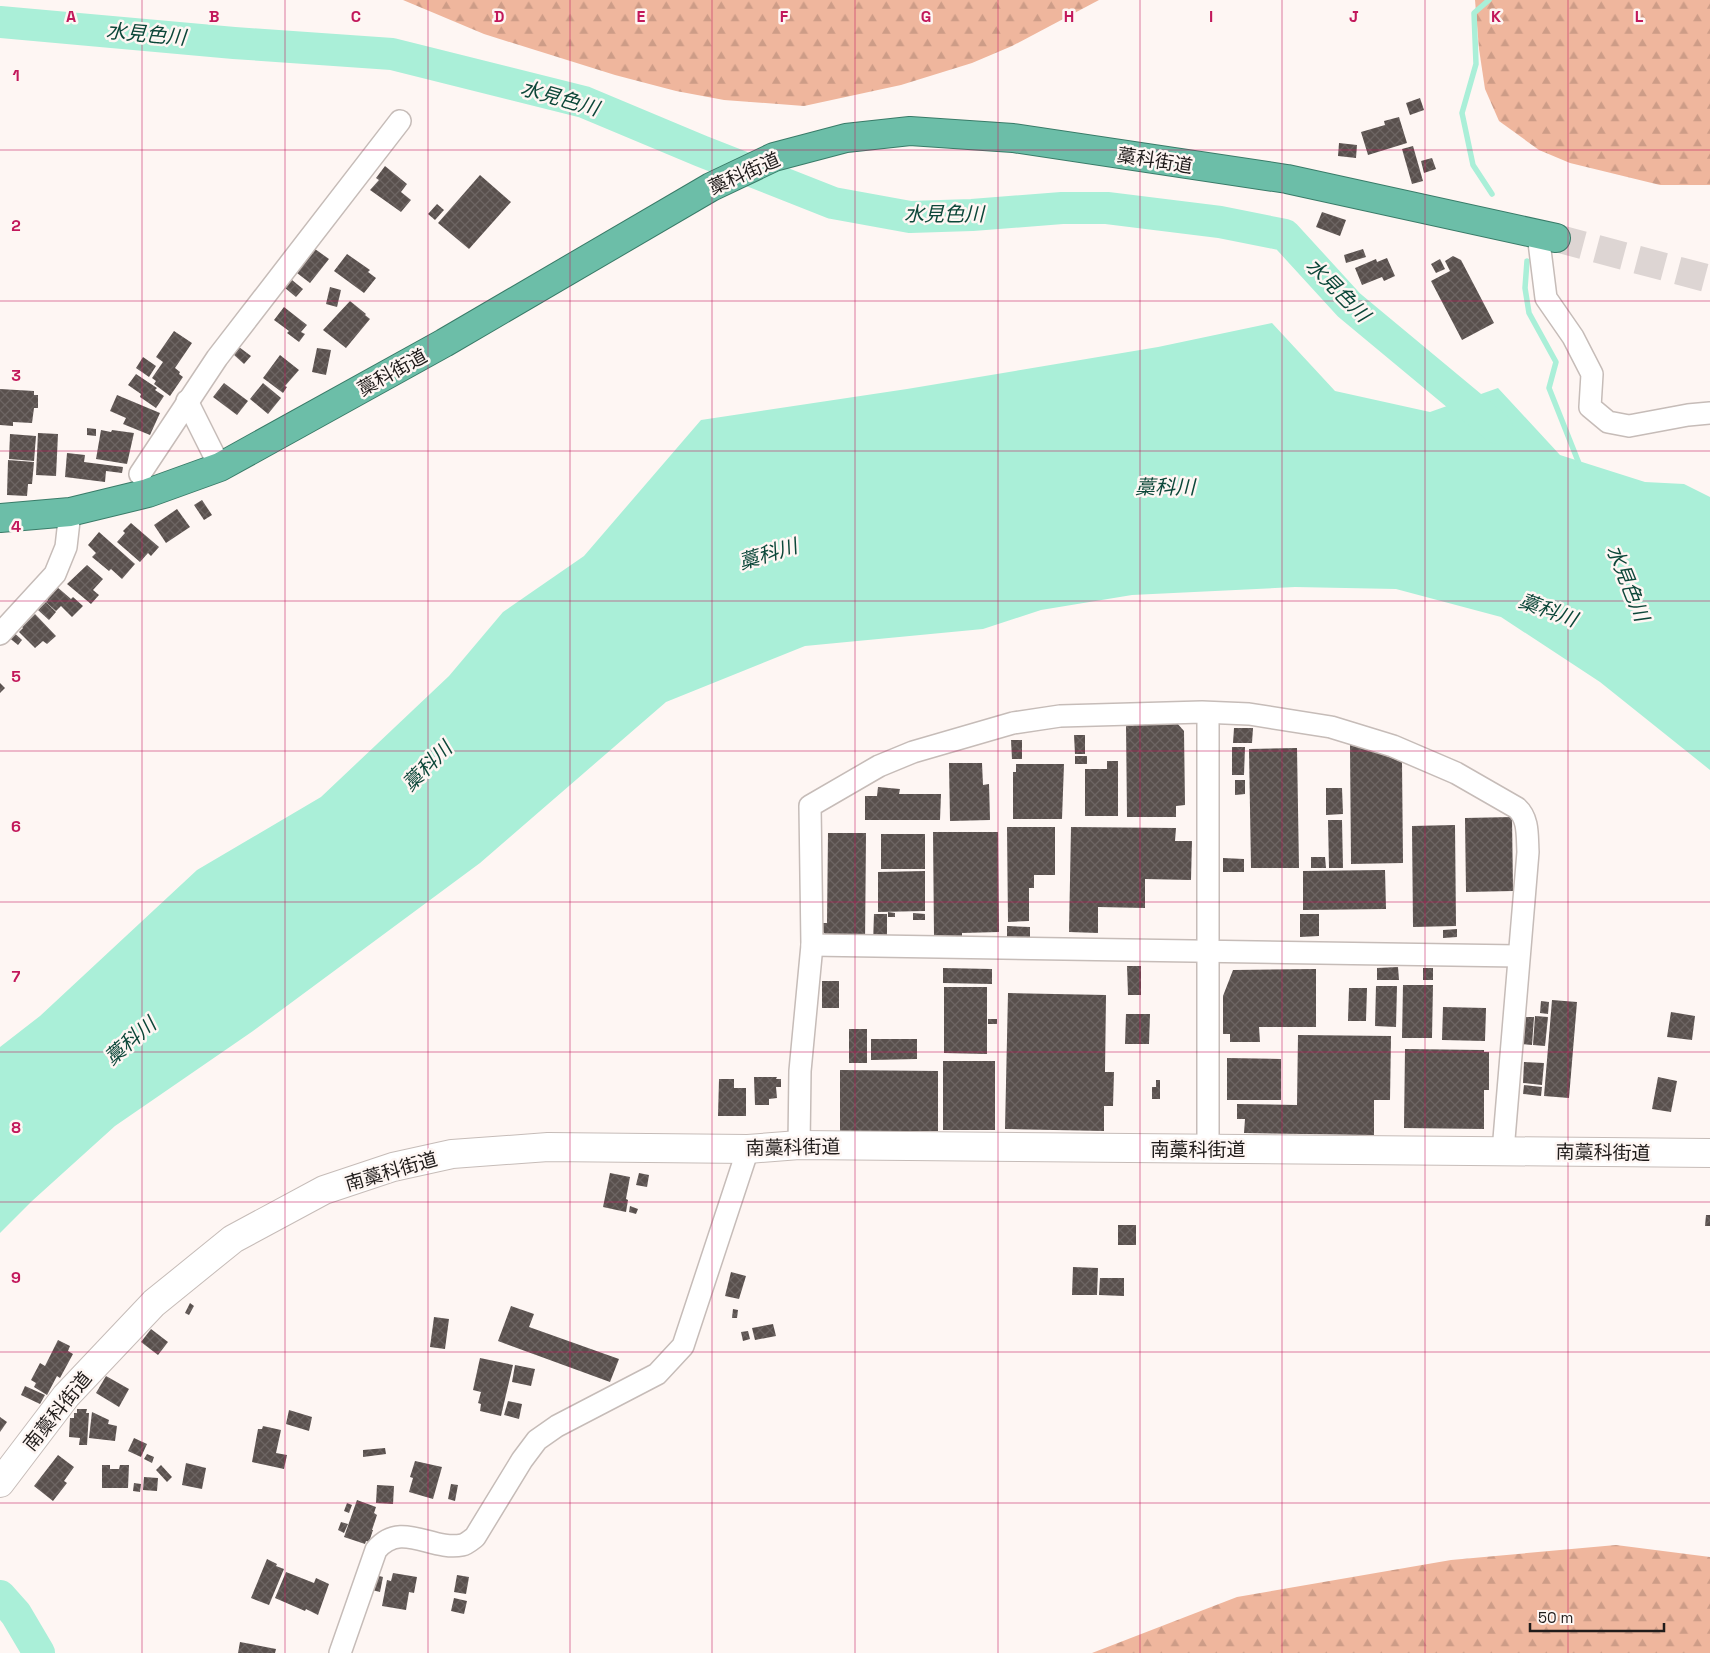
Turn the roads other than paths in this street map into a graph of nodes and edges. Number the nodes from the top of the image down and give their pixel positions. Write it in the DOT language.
graph roads {
  1 [pos="400,121"];
  2 [pos="1547,236"];
  3 [pos="187,401"];
  4 [pos="1710,413"];
  5 [pos="220,467"];
  6 [pos="140,474"];
  7 [pos="70,512"];
  8 [pos="0,518"];
  9 [pos="0,634"];
  10 [pos="1208,713"];
  11 [pos="812,945"];
  12 [pos="1208,952"];
  13 [pos="1518,956"];
  14 [pos="799,1145"];
  15 [pos="748,1148"];
  16 [pos="1208,1149"];
  17 [pos="1503,1151"];
  18 [pos="1710,1153"];
  19 [pos="0,1483"];
  20 [pos="340,1653"];
  1 -- 3 [label="street"];
  2 -- 4 [label="street"];
  2 -- 5 [label="highway, 藁科街道"];
  3 -- 5 [label="street"];
  3 -- 6 [label="street"];
  5 -- 7 [label="highway, 藁科街道"];
  7 -- 8 [label="highway, 藁科街道"];
  7 -- 9 [label="street"];
  10 -- 11 [label="street"];
  10 -- 12 [label="street"];
  10 -- 13 [label="street"];
  11 -- 12 [label="street"];
  11 -- 14 [label="street"];
  12 -- 13 [label="street"];
  12 -- 16 [label="street"];
  13 -- 17 [label="street"];
  14 -- 15 [label="main road, 南藁科街道"];
  14 -- 16 [label="main road, 南藁科街道"];
  15 -- 19 [label="main road, 南藁科街道"];
  15 -- 20 [label="street"];
  16 -- 17 [label="main road, 南藁科街道"];
  17 -- 18 [label="main road, 南藁科街道"];
}
